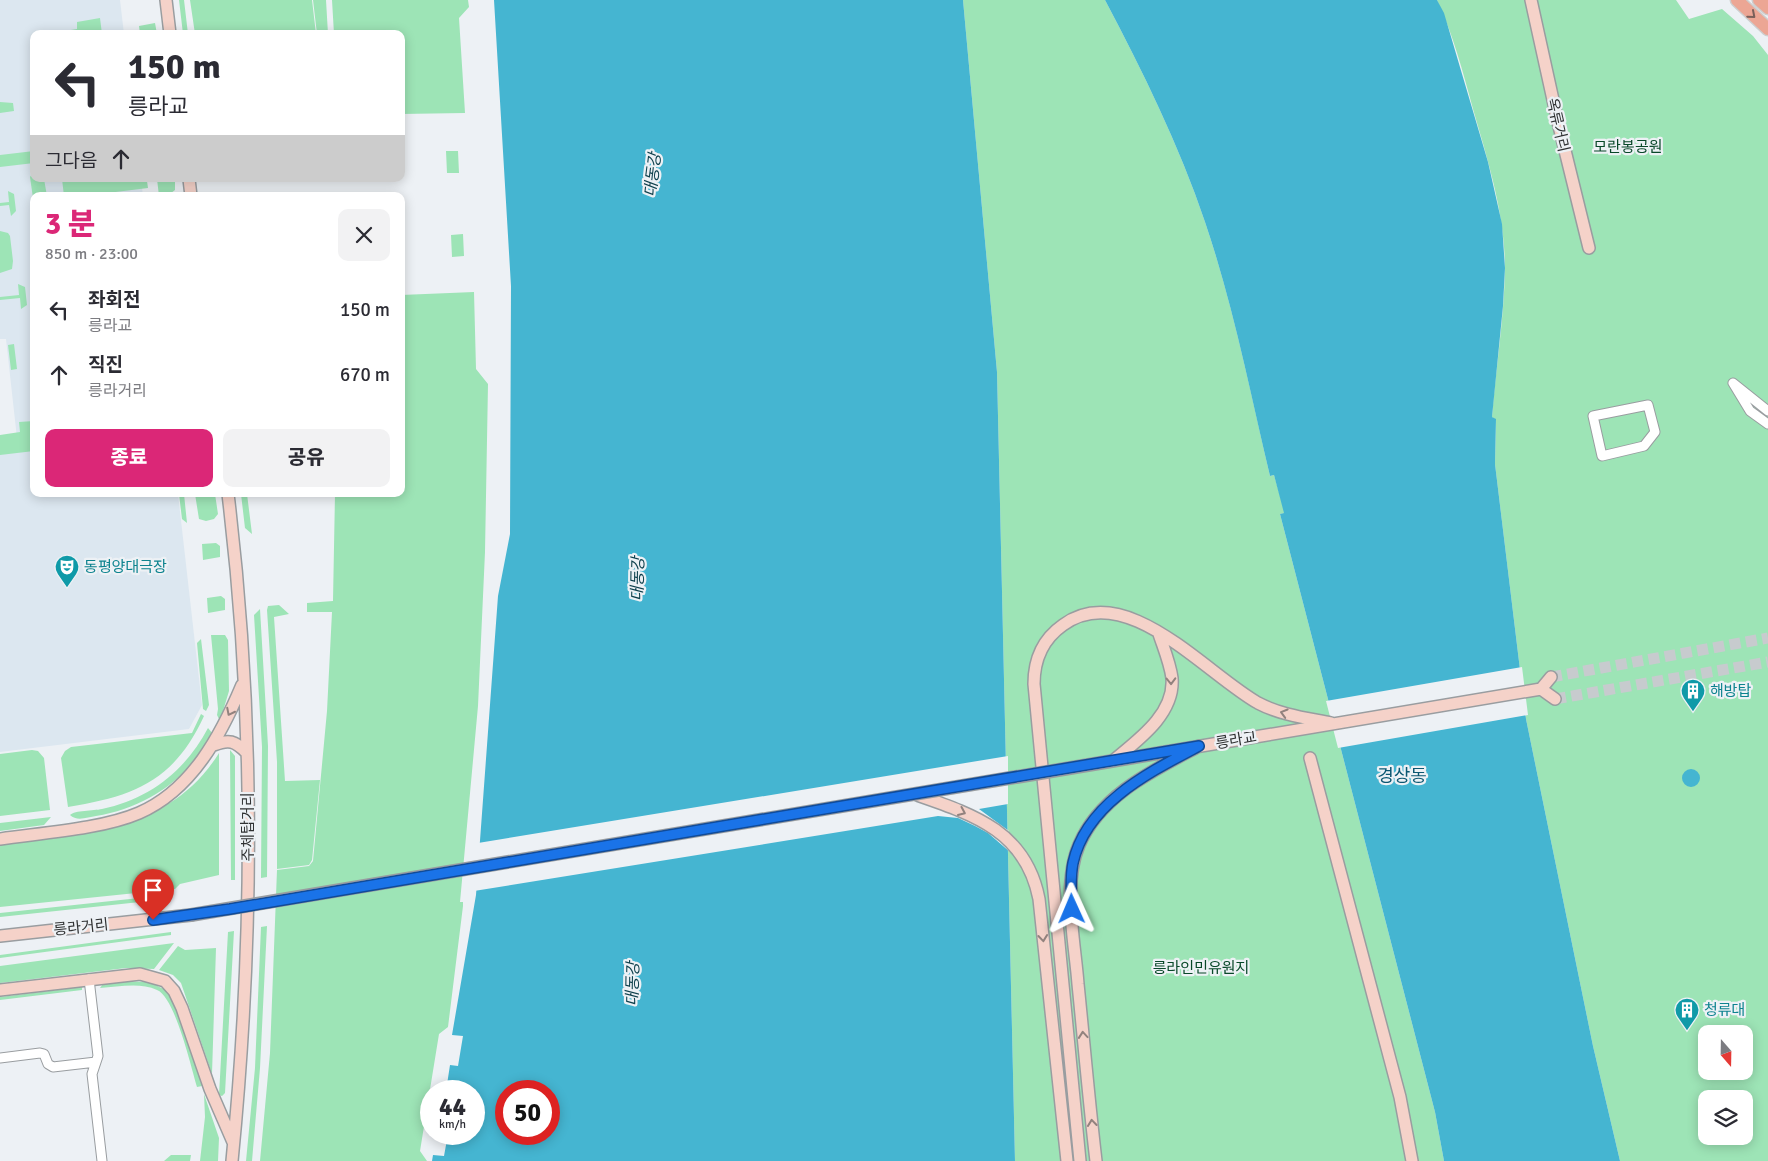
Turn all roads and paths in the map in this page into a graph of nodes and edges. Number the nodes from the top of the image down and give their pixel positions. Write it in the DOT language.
graph roads {
  1 [pos="166,0"];
  2 [pos="1531,0"];
  3 [pos="1737,0"];
  4 [pos="1759,0"];
  5 [pos="1768,8"];
  6 [pos="1768,28"];
  7 [pos="170,30"];
  8 [pos="1589,248"];
  9 [pos="1768,411"];
  10 [pos="1768,424"];
  11 [pos="1654,432"];
  12 [pos="228,497"];
  13 [pos="1159,634"];
  14 [pos="1551,677"];
  15 [pos="244,679"];
  16 [pos="1541,689"];
  17 [pos="1555,699"];
  18 [pos="1331,723"];
  19 [pos="214,745"];
  20 [pos="1199,746"];
  21 [pos="246,752"];
  22 [pos="1310,758"];
  23 [pos="1112,761"];
  24 [pos="916,795"];
  25 [pos="0,839"];
  26 [pos="191,915"];
  27 [pos="0,936"];
  28 [pos="90,979"];
  29 [pos="0,990"];
  30 [pos="0,1058"];
  31 [pos="96,1062"];
  32 [pos="234,1143"];
  33 [pos="102,1161"];
  34 [pos="232,1161"];
  35 [pos="1067,1161"];
  36 [pos="1080,1161"];
  37 [pos="1096,1161"];
  38 [pos="1412,1161"];
  1 -- 7 [label="main road"];
  2 -- 8 [label="main road, 옥류거리"];
  3 -- 6 [label="main road, one-way"];
  4 -- 5 [label="main road"];
  9 -- 10 [label="street"];
  11 -- 11 [label="street"];
  12 -- 15 [label="main road, 주체탑거리"];
  18 -- 13 [label="main road, one-way"];
  13 -- 23 [label="main road, one-way"];
  13 -- 36 [label="main road"];
  14 -- 16 [label="main road"];
  15 -- 19 [label="main road, one-way"];
  15 -- 21 [label="main road, 주체탑거리"];
  16 -- 17 [label="main road"];
  16 -- 18 [label="main road, 릉라교"];
  18 -- 20 [label="main road, 릉라교"];
  19 -- 21 [label="main road"];
  19 -- 25 [label="main road"];
  20 -- 23 [label="main road, 릉라교"];
  37 -- 20 [label="main road, one-way"];
  21 -- 32 [label="main road, 주체탑거리"];
  22 -- 38 [label="main road"];
  23 -- 24 [label="main road, 릉라교, bridge"];
  24 -- 26 [label="main road, 릉라교, bridge"];
  24 -- 35 [label="main road, one-way"];
  26 -- 27 [label="main road, 릉라거리"];
  28 -- 29 [label="main road"];
  28 -- 31 [label="street"];
  28 -- 32 [label="main road"];
  30 -- 31 [label="street"];
  31 -- 33 [label="street"];
  32 -- 34 [label="main road, 주체탑거리"];
}
